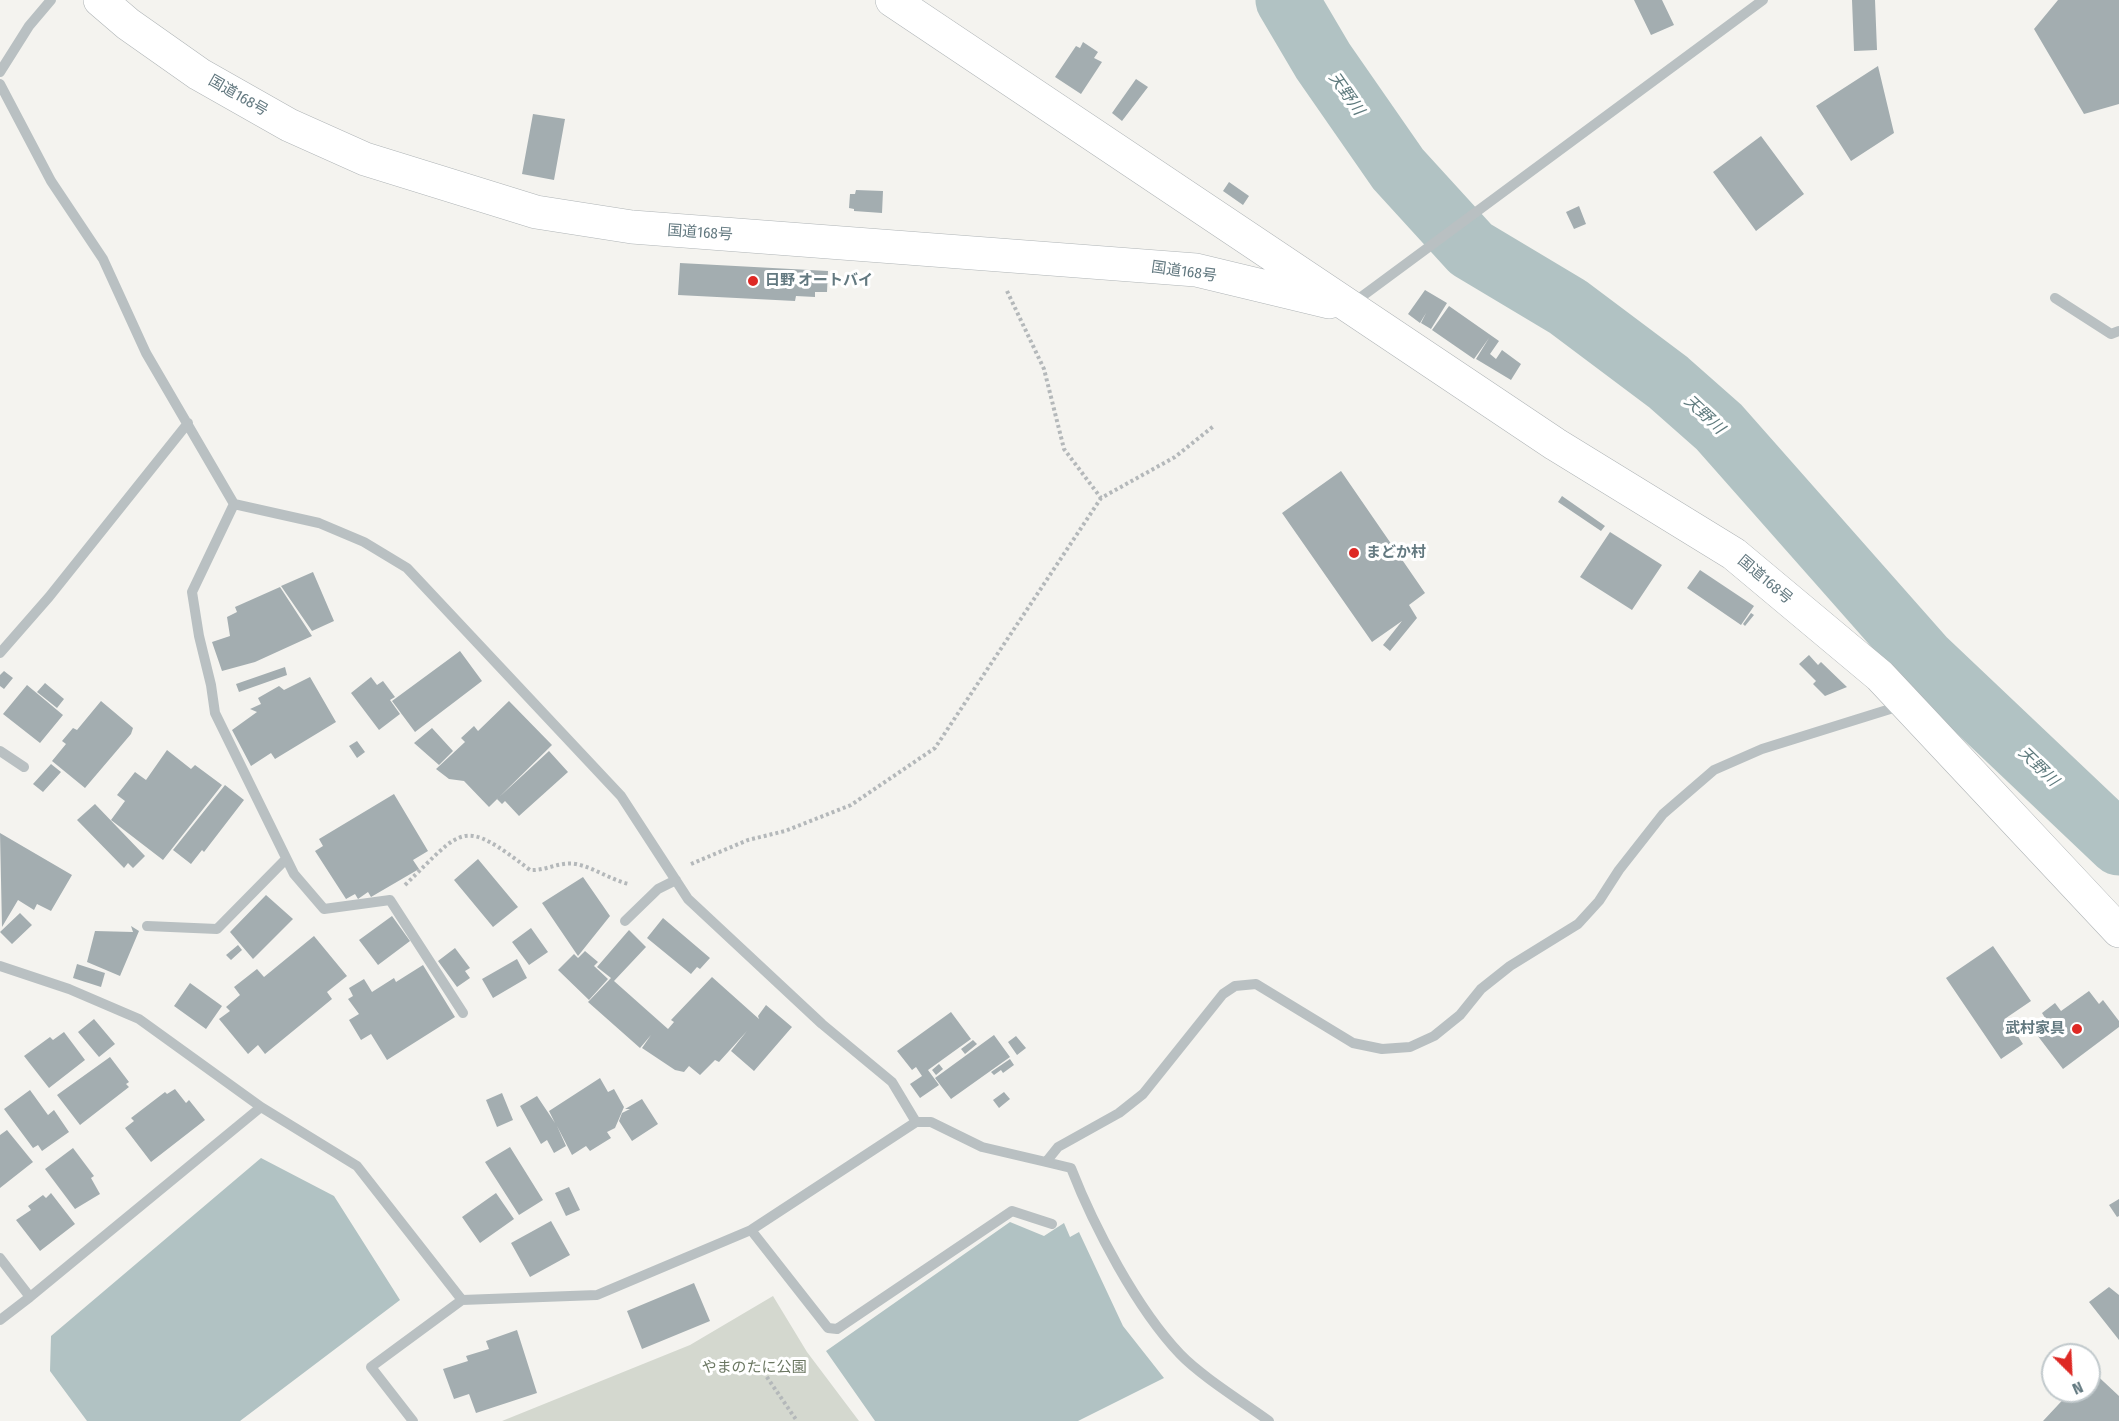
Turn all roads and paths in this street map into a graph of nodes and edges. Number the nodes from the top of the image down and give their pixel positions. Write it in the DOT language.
graph roads {
  1 [pos="51,0"];
  2 [pos="100,0"];
  3 [pos="892,0"];
  4 [pos="1762,0"];
  5 [pos="0,72"];
  6 [pos="0,84"];
  7 [pos="998,255"];
  8 [pos="2055,298"];
  9 [pos="1349,306"];
  10 [pos="2119,331"];
  11 [pos="188,423"];
  12 [pos="1215,425"];
  13 [pos="1101,498"];
  14 [pos="234,504"];
  15 [pos="0,653"];
  16 [pos="1906,704"];
  17 [pos="0,751"];
  18 [pos="24,767"];
  19 [pos="286,859"];
  20 [pos="674,877"];
  21 [pos="658,889"];
  22 [pos="390,900"];
  23 [pos="625,921"];
  24 [pos="147,926"];
  25 [pos="2119,931"];
  26 [pos="0,966"];
  27 [pos="463,1013"];
  28 [pos="261,1107"];
  29 [pos="916,1122"];
  30 [pos="1046,1162"];
  31 [pos="1052,1224"];
  32 [pos="751,1230"];
  33 [pos="0,1258"];
  34 [pos="30,1297"];
  35 [pos="462,1300"];
  36 [pos="0,1320"];
  37 [pos="760,1367"];
  38 [pos="413,1421"];
  39 [pos="797,1421"];
  40 [pos="1269,1421"];
  1 -- 5 [label="street"];
  2 -- 7 [label="highway, 国道168号"];
  3 -- 9 [label="highway, 国道168号"];
  4 -- 9 [label="street"];
  6 -- 11 [label="street"];
  7 -- 9 [label="highway, 国道168号"];
  7 -- 13 [label="path"];
  8 -- 10 [label="street"];
  9 -- 16 [label="highway, 国道168号"];
  11 -- 14 [label="street"];
  11 -- 15 [label="street"];
  12 -- 13 [label="path"];
  13 -- 20 [label="path"];
  14 -- 19 [label="street"];
  14 -- 20 [label="street"];
  16 -- 25 [label="highway, 国道168号"];
  16 -- 30 [label="street"];
  17 -- 18 [label="street"];
  19 -- 22 [label="street"];
  19 -- 24 [label="street"];
  20 -- 21 [label="street"];
  20 -- 29 [label="street"];
  21 -- 22 [label="path"];
  21 -- 23 [label="street"];
  22 -- 27 [label="street"];
  26 -- 28 [label="street"];
  28 -- 34 [label="street"];
  28 -- 35 [label="street"];
  29 -- 30 [label="street"];
  29 -- 32 [label="street"];
  30 -- 40 [label="street"];
  31 -- 32 [label="street"];
  32 -- 35 [label="street"];
  33 -- 34 [label="street"];
  34 -- 36 [label="street"];
  35 -- 38 [label="street"];
  37 -- 39 [label="path"];
}
